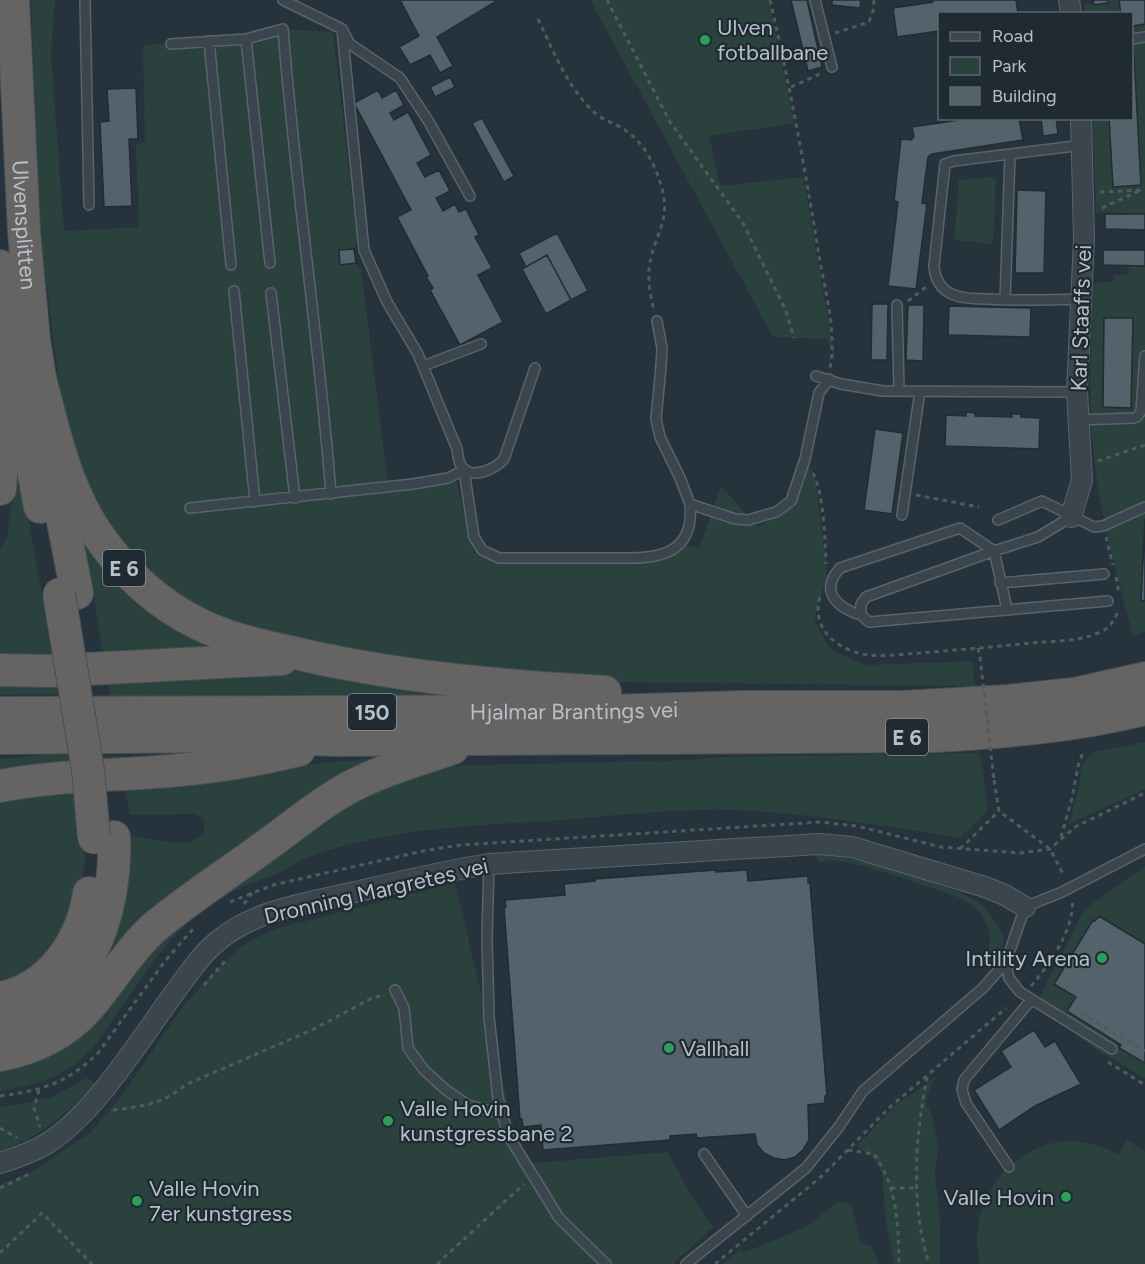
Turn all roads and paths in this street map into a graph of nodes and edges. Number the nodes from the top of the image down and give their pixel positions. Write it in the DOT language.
graph roads {
  1 [pos="13,0"];
  2 [pos="85,0"];
  3 [pos="283,0"];
  4 [pos="607,0"];
  5 [pos="770,0"];
  6 [pos="815,0"];
  7 [pos="874,0"];
  8 [pos="538,19"];
  9 [pos="342,29"];
  10 [pos="824,34"];
  11 [pos="246,39"];
  12 [pos="209,41"];
  13 [pos="171,44"];
  14 [pos="832,67"];
  15 [pos="791,87"];
  16 [pos="1081,120"];
  17 [pos="1083,145"];
  18 [pos="1010,155"];
  19 [pos="1143,190"];
  20 [pos="1083,193"];
  21 [pos="470,196"];
  22 [pos="89,205"];
  23 [pos="1084,219"];
  24 [pos="270,262"];
  25 [pos="231,265"];
  26 [pos="0,266"];
  27 [pos="936,279"];
  28 [pos="234,291"];
  29 [pos="271,293"];
  30 [pos="2,298"];
  31 [pos="1082,299"];
  32 [pos="1005,300"];
  33 [pos="897,305"];
  34 [pos="657,321"];
  35 [pos="794,339"];
  36 [pos="481,344"];
  37 [pos="1145,356"];
  38 [pos="423,366"];
  39 [pos="535,368"];
  40 [pos="816,376"];
  41 [pos="40,378"];
  42 [pos="829,379"];
  43 [pos="899,391"];
  44 [pos="920,391"];
  45 [pos="1077,392"];
  46 [pos="1078,420"];
  47 [pos="1145,445"];
  48 [pos="805,459"];
  49 [pos="1091,463"];
  50 [pos="464,470"];
  51 [pos="0,489"];
  52 [pos="906,492"];
  53 [pos="332,494"];
  54 [pos="295,498"];
  55 [pos="255,502"];
  56 [pos="690,504"];
  57 [pos="979,507"];
  58 [pos="1145,507"];
  59 [pos="190,508"];
  60 [pos="902,515"];
  61 [pos="1071,517"];
  62 [pos="998,520"];
  63 [pos="994,551"];
  64 [pos="826,571"];
  65 [pos="1104,574"];
  66 [pos="1000,583"];
  67 [pos="823,588"];
  68 [pos="68,594"];
  69 [pos="1108,601"];
  70 [pos="1007,609"];
  71 [pos="1117,613"];
  72 [pos="861,615"];
  73 [pos="978,648"];
  74 [pos="310,657"];
  75 [pos="0,670"];
  76 [pos="1145,678"];
  77 [pos="743,707"];
  78 [pos="1145,709"];
  79 [pos="0,713"];
  80 [pos="0,738"];
  81 [pos="480,739"];
  82 [pos="336,740"];
  83 [pos="1083,752"];
  84 [pos="0,786"];
  85 [pos="1145,793"];
  86 [pos="999,811"];
  87 [pos="104,838"];
  88 [pos="1061,839"];
  89 [pos="960,849"];
  90 [pos="1050,849"];
  91 [pos="1145,849"];
  92 [pos="489,864"];
  93 [pos="1070,888"];
  94 [pos="252,892"];
  95 [pos="227,904"];
  96 [pos="242,906"];
  97 [pos="1025,907"];
  98 [pos="196,926"];
  99 [pos="1006,962"];
  100 [pos="397,994"];
  101 [pos="1022,994"];
  102 [pos="0,998"];
  103 [pos="1031,1000"];
  104 [pos="1074,1008"];
  105 [pos="0,1023"];
  106 [pos="1112,1048"];
  107 [pos="1145,1051"];
  108 [pos="0,1055"];
  109 [pos="927,1075"];
  110 [pos="39,1090"];
  111 [pos="0,1096"];
  112 [pos="113,1110"];
  113 [pos="502,1114"];
  114 [pos="0,1128"];
  115 [pos="43,1134"];
  116 [pos="23,1140"];
  117 [pos="848,1150"];
  118 [pos="704,1154"];
  119 [pos="0,1163"];
  120 [pos="1009,1167"];
  121 [pos="533,1177"];
  122 [pos="891,1188"];
  123 [pos="916,1188"];
  124 [pos="747,1216"];
  125 [pos="0,1253"];
  126 [pos="720,1260"];
  127 [pos="92,1264"];
  128 [pos="436,1264"];
  129 [pos="606,1264"];
  130 [pos="686,1264"];
  131 [pos="715,1264"];
  132 [pos="724,1264"];
  133 [pos="899,1264"];
  134 [pos="929,1264"];
  1 -- 41 [label="highway, Ulvensplitten / E 6"];
  2 -- 22 [label="lane"];
  3 -- 9 [label="lane"];
  4 -- 35 [label="path"];
  5 -- 15 [label="path"];
  6 -- 10 [label="lane"];
  7 -- 10 [label="path"];
  8 -- 34 [label="path"];
  9 -- 21 [label="lane"];
  9 -- 38 [label="lane"];
  10 -- 14 [label="lane"];
  11 -- 12 [label="lane"];
  11 -- 24 [label="lane"];
  11 -- 53 [label="lane"];
  12 -- 13 [label="lane"];
  12 -- 25 [label="lane"];
  14 -- 15 [label="path"];
  15 -- 42 [label="path"];
  16 -- 17 [label="street, Karl Staaffs vei"];
  17 -- 18 [label="lane"];
  17 -- 20 [label="street, Karl Staaffs vei"];
  18 -- 27 [label="lane"];
  18 -- 32 [label="lane"];
  19 -- 20 [label="path"];
  19 -- 23 [label="path"];
  20 -- 23 [label="street, Karl Staaffs vei"];
  23 -- 31 [label="street, Karl Staaffs vei"];
  26 -- 30 [label="highway, Ulvensplitten / E 6"];
  27 -- 32 [label="lane"];
  27 -- 33 [label="path"];
  28 -- 55 [label="lane"];
  29 -- 54 [label="lane"];
  30 -- 51 [label="highway, E 6"];
  30 -- 68 [label="highway, E 6"];
  31 -- 32 [label="lane"];
  31 -- 45 [label="street, Karl Staaffs vei"];
  33 -- 43 [label="lane"];
  34 -- 56 [label="lane"];
  36 -- 38 [label="lane"];
  37 -- 46 [label="lane"];
  38 -- 50 [label="lane"];
  39 -- 50 [label="lane"];
  40 -- 42 [label="lane"];
  41 -- 68 [label="highway, E 6"];
  41 -- 74 [label="highway, E 6"];
  42 -- 43 [label="lane"];
  42 -- 48 [label="lane"];
  43 -- 44 [label="lane"];
  44 -- 45 [label="lane"];
  44 -- 52 [label="lane"];
  45 -- 46 [label="street, Karl Staaffs vei"];
  46 -- 61 [label="street, Karl Staaffs vei"];
  47 -- 49 [label="path"];
  48 -- 56 [label="lane"];
  48 -- 64 [label="path"];
  50 -- 53 [label="lane"];
  50 -- 56 [label="lane"];
  52 -- 57 [label="path"];
  52 -- 60 [label="lane"];
  53 -- 54 [label="lane"];
  54 -- 55 [label="lane"];
  55 -- 59 [label="lane"];
  58 -- 61 [label="lane"];
  61 -- 62 [label="lane"];
  61 -- 63 [label="lane"];
  63 -- 66 [label="lane"];
  63 -- 72 [label="lane"];
  63 -- 72 [label="lane"];
  65 -- 66 [label="lane"];
  66 -- 70 [label="lane"];
  67 -- 73 [label="path"];
  68 -- 87 [label="highway, E 6"];
  69 -- 70 [label="lane"];
  70 -- 72 [label="lane"];
  71 -- 73 [label="path"];
  73 -- 86 [label="path, bridge"];
  74 -- 75 [label="highway"];
  74 -- 77 [label="highway, E 6"];
  76 -- 77 [label="highway, Hjalmar Brantings vei / E 6"];
  77 -- 79 [label="highway, Hjalmar Brantings vei / 150"];
  78 -- 81 [label="highway, Hjalmar Brantings vei / E 6"];
  80 -- 82 [label="highway, Hjalmar Brantings vei / 150"];
  81 -- 82 [label="highway, Hjalmar Brantings vei / 150"];
  81 -- 108 [label="highway"];
  82 -- 84 [label="highway"];
  83 -- 88 [label="path"];
  85 -- 88 [label="path"];
  86 -- 89 [label="path"];
  86 -- 90 [label="path"];
  87 -- 102 [label="highway, E 6"];
  87 -- 105 [label="highway, E 6"];
  88 -- 90 [label="path"];
  89 -- 90 [label="path"];
  89 -- 94 [label="path"];
  90 -- 93 [label="path"];
  91 -- 93 [label="lane"];
  92 -- 97 [label="street, Dronning Margretes vei"];
  92 -- 113 [label="lane"];
  92 -- 119 [label="street, Dronning Margretes vei"];
  93 -- 97 [label="lane"];
  93 -- 101 [label="path"];
  94 -- 95 [label="path"];
  94 -- 96 [label="path"];
  97 -- 99 [label="lane"];
  98 -- 110 [label="path"];
  99 -- 101 [label="lane"];
  99 -- 124 [label="lane"];
  100 -- 112 [label="path"];
  100 -- 113 [label="lane"];
  101 -- 103 [label="lane"];
  101 -- 109 [label="path"];
  103 -- 106 [label="lane"];
  103 -- 120 [label="lane"];
  104 -- 107 [label="path"];
  109 -- 117 [label="path"];
  109 -- 123 [label="path"];
  110 -- 111 [label="path"];
  110 -- 115 [label="path"];
  113 -- 121 [label="lane"];
  114 -- 116 [label="path"];
  117 -- 122 [label="path"];
  117 -- 126 [label="path"];
  118 -- 124 [label="lane"];
  121 -- 128 [label="path"];
  121 -- 129 [label="lane"];
  122 -- 123 [label="path"];
  122 -- 133 [label="path"];
  123 -- 134 [label="path"];
  124 -- 130 [label="lane"];
  125 -- 127 [label="path"];
  126 -- 131 [label="path"];
  126 -- 132 [label="path"];
}
